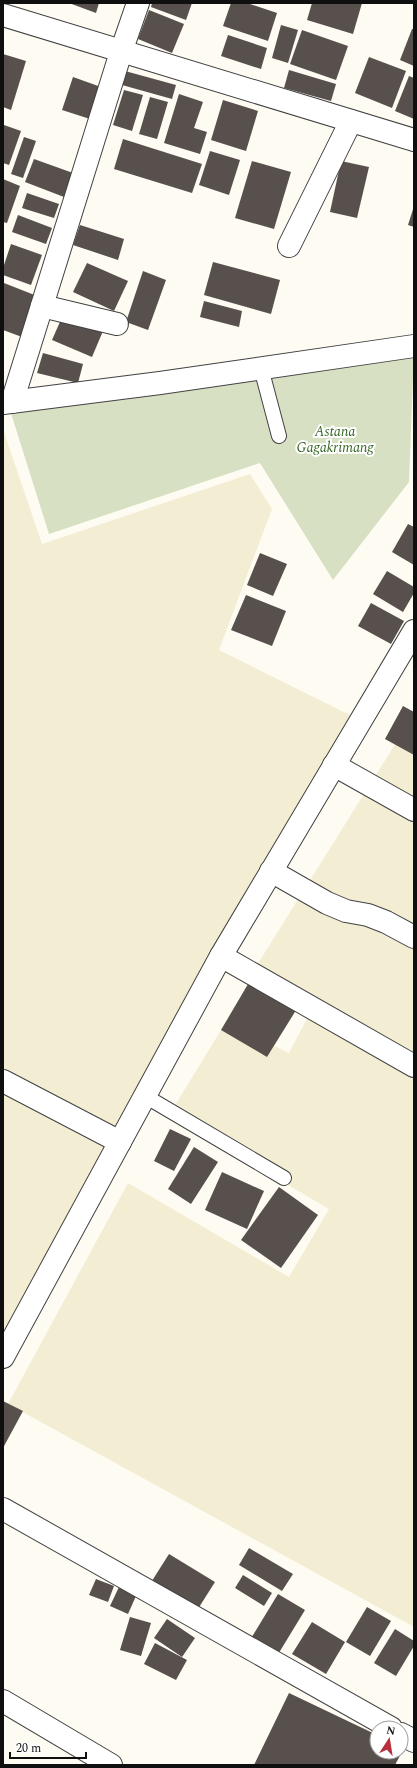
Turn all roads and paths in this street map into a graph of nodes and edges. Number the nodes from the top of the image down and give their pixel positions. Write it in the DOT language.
graph roads {
  1 [pos="138,3"];
  2 [pos="3,15"];
  3 [pos="121,52"];
  4 [pos="351,121"];
  5 [pos="414,140"];
  6 [pos="289,246"];
  7 [pos="42,306"];
  8 [pos="117,324"];
  9 [pos="414,346"];
  10 [pos="261,368"];
  11 [pos="7,402"];
  12 [pos="279,436"];
  13 [pos="414,631"];
  14 [pos="334,765"];
  15 [pos="414,810"];
  16 [pos="271,871"];
  17 [pos="414,937"];
  18 [pos="221,956"];
  19 [pos="414,1066"];
  20 [pos="3,1081"];
  21 [pos="145,1096"];
  22 [pos="120,1142"];
  23 [pos="284,1178"];
  24 [pos="3,1357"];
  25 [pos="3,1509"];
  26 [pos="3,1700"];
  27 [pos="377,1720"];
  28 [pos="111,1765"];
  1 -- 3 [label="street"];
  2 -- 3 [label="street"];
  3 -- 4 [label="street"];
  3 -- 7 [label="street"];
  4 -- 5 [label="street"];
  4 -- 6 [label="street"];
  7 -- 8 [label="street"];
  7 -- 11 [label="street"];
  9 -- 10 [label="street"];
  10 -- 11 [label="street"];
  10 -- 12 [label="lane"];
  13 -- 14 [label="street"];
  14 -- 15 [label="street"];
  14 -- 16 [label="street"];
  16 -- 17 [label="street"];
  16 -- 18 [label="street"];
  18 -- 19 [label="street"];
  18 -- 21 [label="street"];
  20 -- 22 [label="street"];
  21 -- 22 [label="street"];
  21 -- 23 [label="lane"];
  22 -- 24 [label="street"];
  25 -- 27 [label="street"];
  26 -- 28 [label="street"];
}
